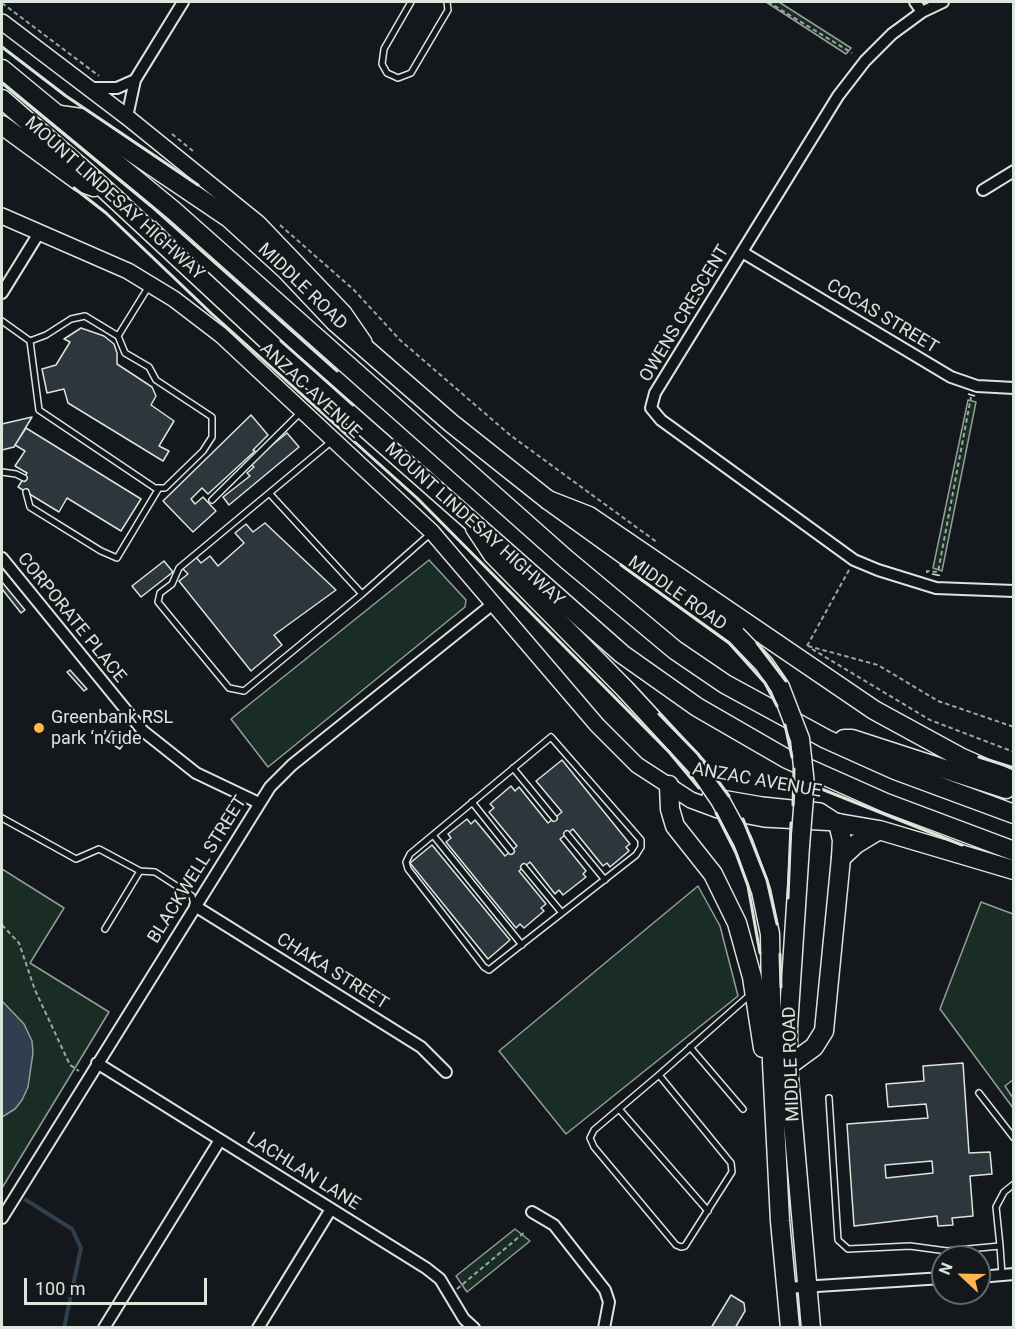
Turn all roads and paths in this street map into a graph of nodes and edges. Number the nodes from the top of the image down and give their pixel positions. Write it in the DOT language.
graph roads {
  1 [pos="183,2"];
  2 [pos="411,2"];
  3 [pos="447,2"];
  4 [pos="768,2"];
  5 [pos="915,2"];
  6 [pos="943,2"];
  7 [pos="2,3"];
  8 [pos="922,12"];
  9 [pos="2,22"];
  10 [pos="852,53"];
  11 [pos="2,69"];
  12 [pos="104,79"];
  13 [pos="135,80"];
  14 [pos="90,88"];
  15 [pos="2,99"];
  16 [pos="60,115"];
  17 [pos="127,117"];
  18 [pos="2,125"];
  19 [pos="164,128"];
  20 [pos="198,155"];
  21 [pos="1014,171"];
  22 [pos="983,190"];
  23 [pos="107,191"];
  24 [pos="2,216"];
  25 [pos="279,224"];
  26 [pos="39,233"];
  27 [pos="742,252"];
  28 [pos="150,284"];
  29 [pos="2,293"];
  30 [pos="2,321"];
  31 [pos="118,336"];
  32 [pos="30,341"];
  33 [pos="369,349"];
  34 [pos="968,383"];
  35 [pos="1014,388"];
  36 [pos="302,411"];
  37 [pos="333,440"];
  38 [pos="2,472"];
  39 [pos="24,478"];
  40 [pos="159,488"];
  41 [pos="26,492"];
  42 [pos="270,494"];
  43 [pos="212,500"];
  44 [pos="548,500"];
  45 [pos="471,522"];
  46 [pos="432,532"];
  47 [pos="665,548"];
  48 [pos="2,558"];
  49 [pos="854,560"];
  50 [pos="924,585"];
  51 [pos="1014,591"];
  52 [pos="362,594"];
  53 [pos="494,603"];
  54 [pos="799,643"];
  55 [pos="806,645"];
  56 [pos="1014,727"];
  57 [pos="826,739"];
  58 [pos="1014,752"];
  59 [pos="513,768"];
  60 [pos="1014,781"];
  61 [pos="669,785"];
  62 [pos="1014,791"];
  63 [pos="472,802"];
  64 [pos="259,803"];
  65 [pos="1014,814"];
  66 [pos="2,818"];
  67 [pos="554,818"];
  68 [pos="838,823"];
  69 [pos="879,830"];
  70 [pos="567,834"];
  71 [pos="433,835"];
  72 [pos="512,851"];
  73 [pos="1014,851"];
  74 [pos="841,858"];
  75 [pos="524,867"];
  76 [pos="1014,870"];
  77 [pos="140,871"];
  78 [pos="605,880"];
  79 [pos="195,906"];
  80 [pos="562,913"];
  81 [pos="2,925"];
  82 [pos="105,929"];
  83 [pos="522,945"];
  84 [pos="754,991"];
  85 [pos="690,1047"];
  86 [pos="97,1063"];
  87 [pos="780,1064"];
  88 [pos="79,1071"];
  89 [pos="446,1072"];
  90 [pos="659,1075"];
  91 [pos="979,1093"];
  92 [pos="829,1098"];
  93 [pos="619,1109"];
  94 [pos="743,1109"];
  95 [pos="1014,1138"];
  96 [pos="220,1140"];
  97 [pos="1014,1184"];
  98 [pos="331,1209"];
  99 [pos="708,1211"];
  100 [pos="532,1212"];
  101 [pos="2,1218"];
  102 [pos="526,1232"];
  103 [pos="1000,1246"];
  104 [pos="1014,1274"];
  105 [pos="1002,1275"];
  106 [pos="991,1276"];
  107 [pos="931,1279"];
  108 [pos="807,1285"];
  109 [pos="786,1288"];
  110 [pos="450,1294"];
  111 [pos="104,1328"];
  112 [pos="258,1328"];
  113 [pos="474,1328"];
  114 [pos="604,1328"];
  115 [pos="790,1328"];
  116 [pos="811,1328"];
  1 -- 13 [label="street"];
  2 -- 3 [label="lane"];
  4 -- 10 [label="path"];
  5 -- 8 [label="street"];
  6 -- 8 [label="street, OWENS CRESCENT"];
  7 -- 12 [label="path"];
  8 -- 27 [label="street, OWENS CRESCENT"];
  9 -- 14 [label="main road"];
  11 -- 16 [label="main road, MOUNT LINDESAY HIGHWAY"];
  13 -- 14 [label="street"];
  13 -- 17 [label="street"];
  14 -- 17 [label="main road"];
  15 -- 23 [label="main road, MOUNT LINDESAY HIGHWAY"];
  16 -- 33 [label="main road, MIDDLE ROAD"];
  16 -- 57 [label="main road, MOUNT LINDESAY HIGHWAY"];
  17 -- 33 [label="main road"];
  18 -- 23 [label="main road"];
  19 -- 20 [label="path"];
  21 -- 22 [label="street"];
  23 -- 45 [label="main road, MOUNT LINDESAY HIGHWAY"];
  24 -- 26 [label="main road, ANZAC AVENUE"];
  25 -- 47 [label="path"];
  26 -- 28 [label="main road, ANZAC AVENUE"];
  26 -- 29 [label="street"];
  27 -- 34 [label="street, COCAS STREET"];
  27 -- 49 [label="street, OWENS CRESCENT"];
  28 -- 31 [label="lane"];
  28 -- 36 [label="main road, ANZAC AVENUE"];
  30 -- 32 [label="lane"];
  31 -- 32 [label="lane"];
  31 -- 40 [label="lane"];
  32 -- 40 [label="lane"];
  33 -- 44 [label="main road, MIDDLE ROAD"];
  34 -- 35 [label="street, COCAS STREET"];
  34 -- 50 [label="path"];
  36 -- 37 [label="main road, ANZAC AVENUE"];
  36 -- 43 [label="lane"];
  37 -- 42 [label="lane"];
  37 -- 46 [label="main road, ANZAC AVENUE"];
  38 -- 39 [label="lane"];
  40 -- 41 [label="lane"];
  42 -- 52 [label="lane"];
  42 -- 52 [label="lane"];
  44 -- 60 [label="main road"];
  44 -- 87 [label="main road, MIDDLE ROAD, bridge"];
  45 -- 73 [label="main road, MOUNT LINDESAY HIGHWAY"];
  45 -- 87 [label="main road, MIDDLE ROAD, bridge"];
  46 -- 52 [label="lane"];
  46 -- 53 [label="main road, ANZAC AVENUE"];
  48 -- 64 [label="street, CORPORATE PLACE"];
  49 -- 50 [label="street, OWENS CRESCENT"];
  49 -- 55 [label="path"];
  50 -- 51 [label="street, OWENS CRESCENT"];
  53 -- 61 [label="main road, ANZAC AVENUE"];
  53 -- 64 [label="street, BLACKWELL STREET"];
  54 -- 55 [label="path"];
  55 -- 56 [label="path"];
  55 -- 58 [label="path"];
  57 -- 62 [label="main road"];
  57 -- 65 [label="main road, MOUNT LINDESAY HIGHWAY"];
  59 -- 63 [label="lane"];
  59 -- 67 [label="lane"];
  59 -- 78 [label="lane"];
  61 -- 68 [label="main road, ANZAC AVENUE"];
  61 -- 84 [label="main road"];
  63 -- 71 [label="lane"];
  63 -- 72 [label="lane"];
  64 -- 79 [label="street, BLACKWELL STREET"];
  66 -- 77 [label="lane"];
  68 -- 69 [label="main road"];
  68 -- 74 [label="main road"];
  69 -- 74 [label="main road"];
  69 -- 76 [label="main road"];
  70 -- 78 [label="lane"];
  71 -- 83 [label="lane"];
  71 -- 83 [label="lane"];
  74 -- 87 [label="main road"];
  75 -- 80 [label="lane"];
  77 -- 79 [label="lane"];
  77 -- 82 [label="lane"];
  78 -- 80 [label="lane"];
  79 -- 86 [label="street, BLACKWELL STREET"];
  79 -- 89 [label="street, CHAKA STREET"];
  80 -- 83 [label="lane"];
  81 -- 88 [label="path"];
  84 -- 85 [label="lane"];
  84 -- 87 [label="main road"];
  85 -- 90 [label="lane"];
  85 -- 94 [label="lane"];
  86 -- 96 [label="street, LACHLAN LANE"];
  86 -- 101 [label="street, BLACKWELL STREET"];
  87 -- 108 [label="main road, MIDDLE ROAD"];
  87 -- 109 [label="main road, MIDDLE ROAD"];
  90 -- 93 [label="lane"];
  90 -- 99 [label="lane"];
  91 -- 95 [label="lane"];
  92 -- 103 [label="lane"];
  93 -- 99 [label="lane"];
  93 -- 99 [label="lane"];
  96 -- 98 [label="street, LACHLAN LANE"];
  96 -- 111 [label="street"];
  97 -- 103 [label="lane"];
  98 -- 110 [label="street, LACHLAN LANE"];
  98 -- 112 [label="street"];
  100 -- 114 [label="street"];
  102 -- 110 [label="path"];
  103 -- 105 [label="lane"];
  104 -- 105 [label="street"];
  105 -- 106 [label="street"];
  107 -- 108 [label="street"];
  108 -- 109 [label="street"];
  108 -- 116 [label="main road, MIDDLE ROAD"];
  109 -- 115 [label="main road, MIDDLE ROAD"];
  110 -- 113 [label="street, LACHLAN LANE"];
}
